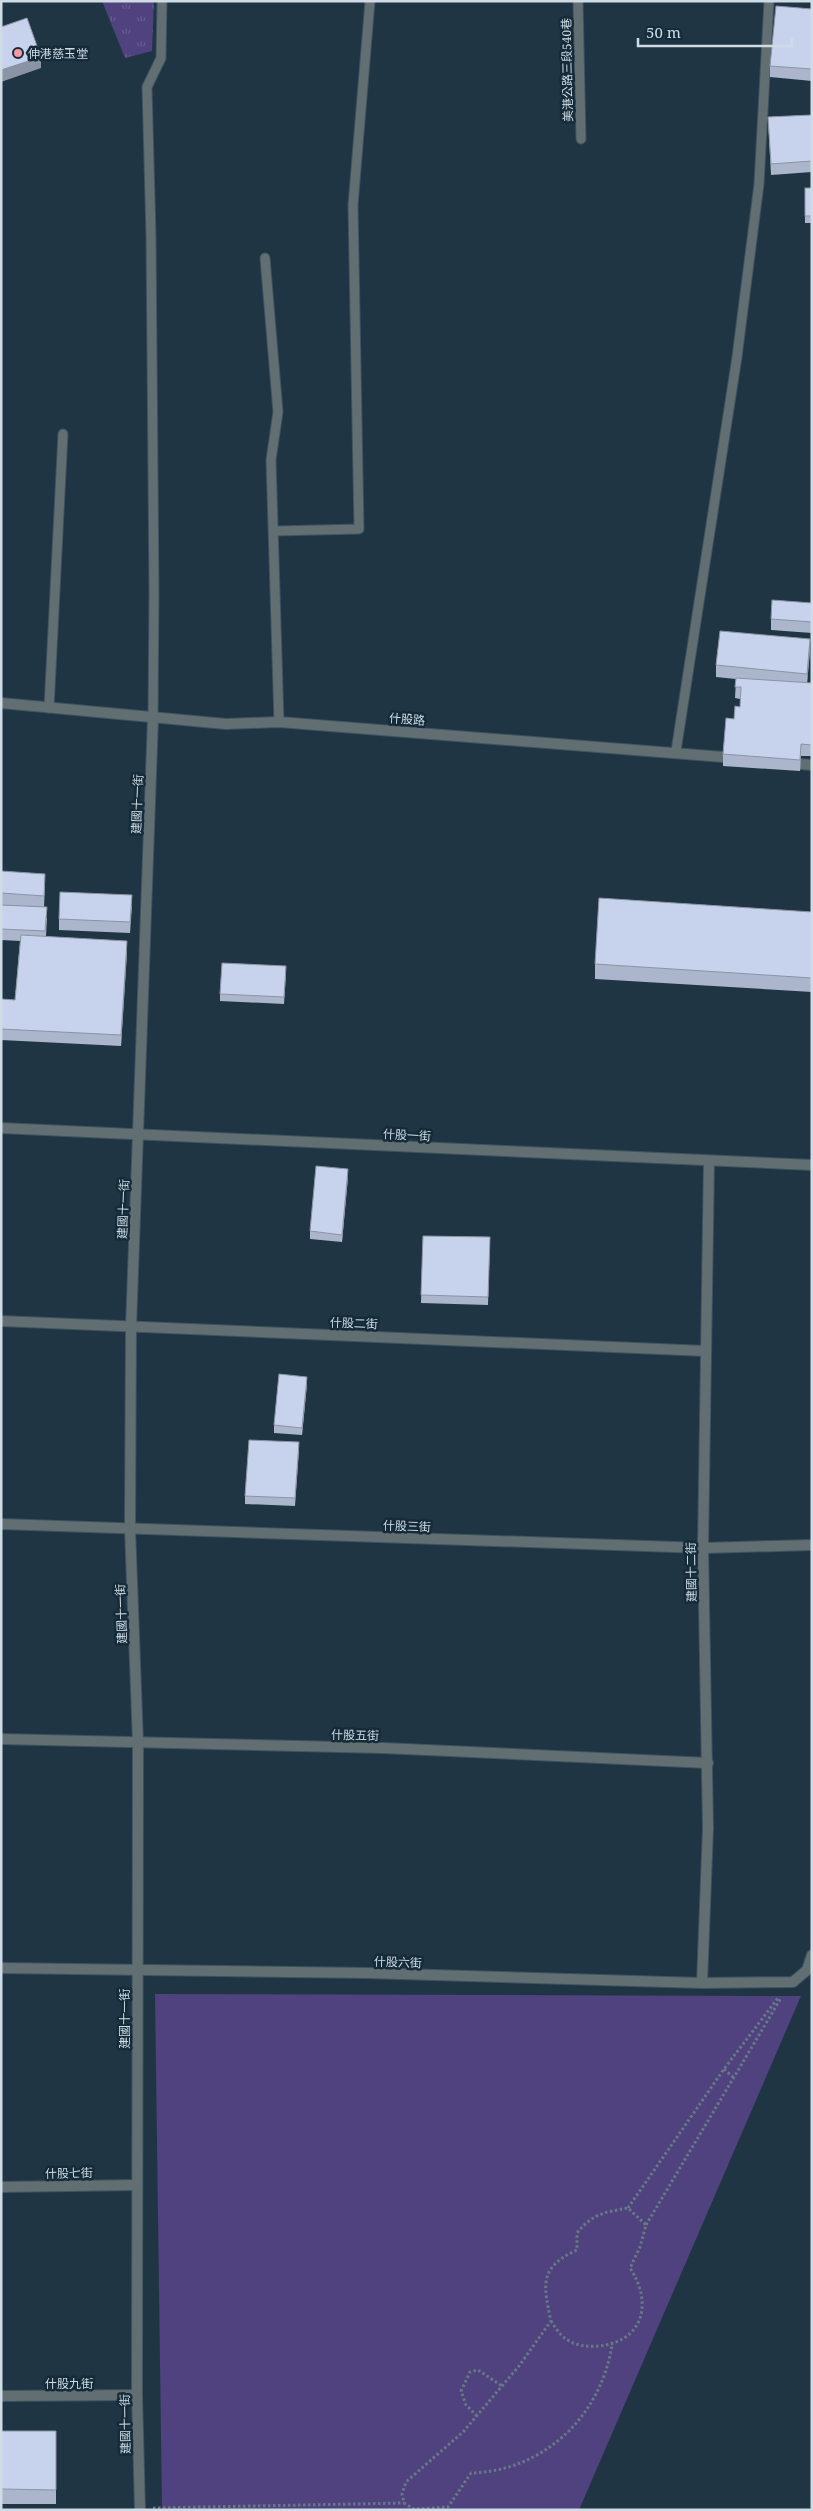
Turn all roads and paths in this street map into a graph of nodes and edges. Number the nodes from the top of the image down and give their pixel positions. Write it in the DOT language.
graph roads {
  1 [pos="162,1"];
  2 [pos="370,1"];
  3 [pos="578,1"];
  4 [pos="769,1"];
  5 [pos="580,139"];
  6 [pos="265,258"];
  7 [pos="63,434"];
  8 [pos="275,531"];
  9 [pos="1,703"];
  10 [pos="49,708"];
  11 [pos="153,718"];
  12 [pos="279,722"];
  13 [pos="676,751"];
  14 [pos="744,758"];
  15 [pos="773,762"];
  16 [pos="812,766"];
  17 [pos="1,1128"];
  18 [pos="139,1136"];
  19 [pos="709,1161"];
  20 [pos="812,1165"];
  21 [pos="1,1321"];
  22 [pos="131,1326"];
  23 [pos="706,1351"];
  24 [pos="1,1524"];
  25 [pos="130,1529"];
  26 [pos="812,1545"];
  27 [pos="703,1548"];
  28 [pos="1,1739"];
  29 [pos="138,1744"];
  30 [pos="708,1763"];
  31 [pos="812,1955"];
  32 [pos="1,1968"];
  33 [pos="136,1970"];
  34 [pos="792,1982"];
  35 [pos="702,1983"];
  36 [pos="724,2069"];
  37 [pos="734,2078"];
  38 [pos="138,2185"];
  39 [pos="1,2187"];
  40 [pos="628,2208"];
  41 [pos="646,2225"];
  42 [pos="551,2321"];
  43 [pos="612,2345"];
  44 [pos="502,2386"];
  45 [pos="137,2395"];
  46 [pos="1,2396"];
  47 [pos="476,2416"];
  48 [pos="404,2504"];
  49 [pos="140,2509"];
  1 -- 11 [label="lane"];
  2 -- 8 [label="lane"];
  3 -- 5 [label="lane, 美港公路三段540巷"];
  4 -- 13 [label="lane"];
  6 -- 8 [label="lane"];
  7 -- 10 [label="lane"];
  8 -- 12 [label="lane"];
  9 -- 10 [label="street, 什股路"];
  10 -- 11 [label="street, 什股路"];
  11 -- 12 [label="street, 什股路"];
  11 -- 18 [label="street, 建國十一街"];
  12 -- 13 [label="street, 什股路"];
  13 -- 14 [label="street, 什股路"];
  15 -- 16 [label="street"];
  17 -- 18 [label="street, 什股一街"];
  18 -- 19 [label="street, 什股一街"];
  18 -- 22 [label="street, 建國十一街"];
  19 -- 20 [label="street, 什股一街"];
  19 -- 23 [label="street, 建國十二街"];
  21 -- 22 [label="street, 什股二街"];
  22 -- 23 [label="street, 什股二街"];
  22 -- 25 [label="street, 建國十一街"];
  23 -- 27 [label="street, 建國十二街"];
  24 -- 25 [label="street, 什股三街"];
  25 -- 27 [label="street, 什股三街"];
  25 -- 29 [label="street, 建國十一街"];
  26 -- 27 [label="street, 什股三街"];
  27 -- 30 [label="street, 建國十二街"];
  28 -- 29 [label="street, 什股五街"];
  29 -- 30 [label="street, 什股五街"];
  29 -- 33 [label="street, 建國十一街"];
  30 -- 35 [label="street, 建國十二街"];
  31 -- 34 [label="street"];
  32 -- 33 [label="street, 什股六街"];
  33 -- 35 [label="street, 什股六街"];
  33 -- 38 [label="street, 建國十一街"];
  34 -- 35 [label="street, 什股六街"];
  34 -- 36 [label="path"];
  34 -- 37 [label="path"];
  36 -- 37 [label="path"];
  36 -- 40 [label="path"];
  37 -- 41 [label="path"];
  38 -- 39 [label="street, 什股七街"];
  38 -- 45 [label="street, 建國十一街"];
  40 -- 41 [label="path"];
  40 -- 42 [label="path"];
  41 -- 43 [label="path"];
  42 -- 43 [label="path"];
  42 -- 44 [label="path"];
  43 -- 48 [label="path"];
  44 -- 47 [label="path"];
  44 -- 47 [label="path"];
  45 -- 46 [label="street, 什股九街"];
  45 -- 49 [label="street, 建國十一街"];
  47 -- 48 [label="path"];
  48 -- 49 [label="path"];
}
